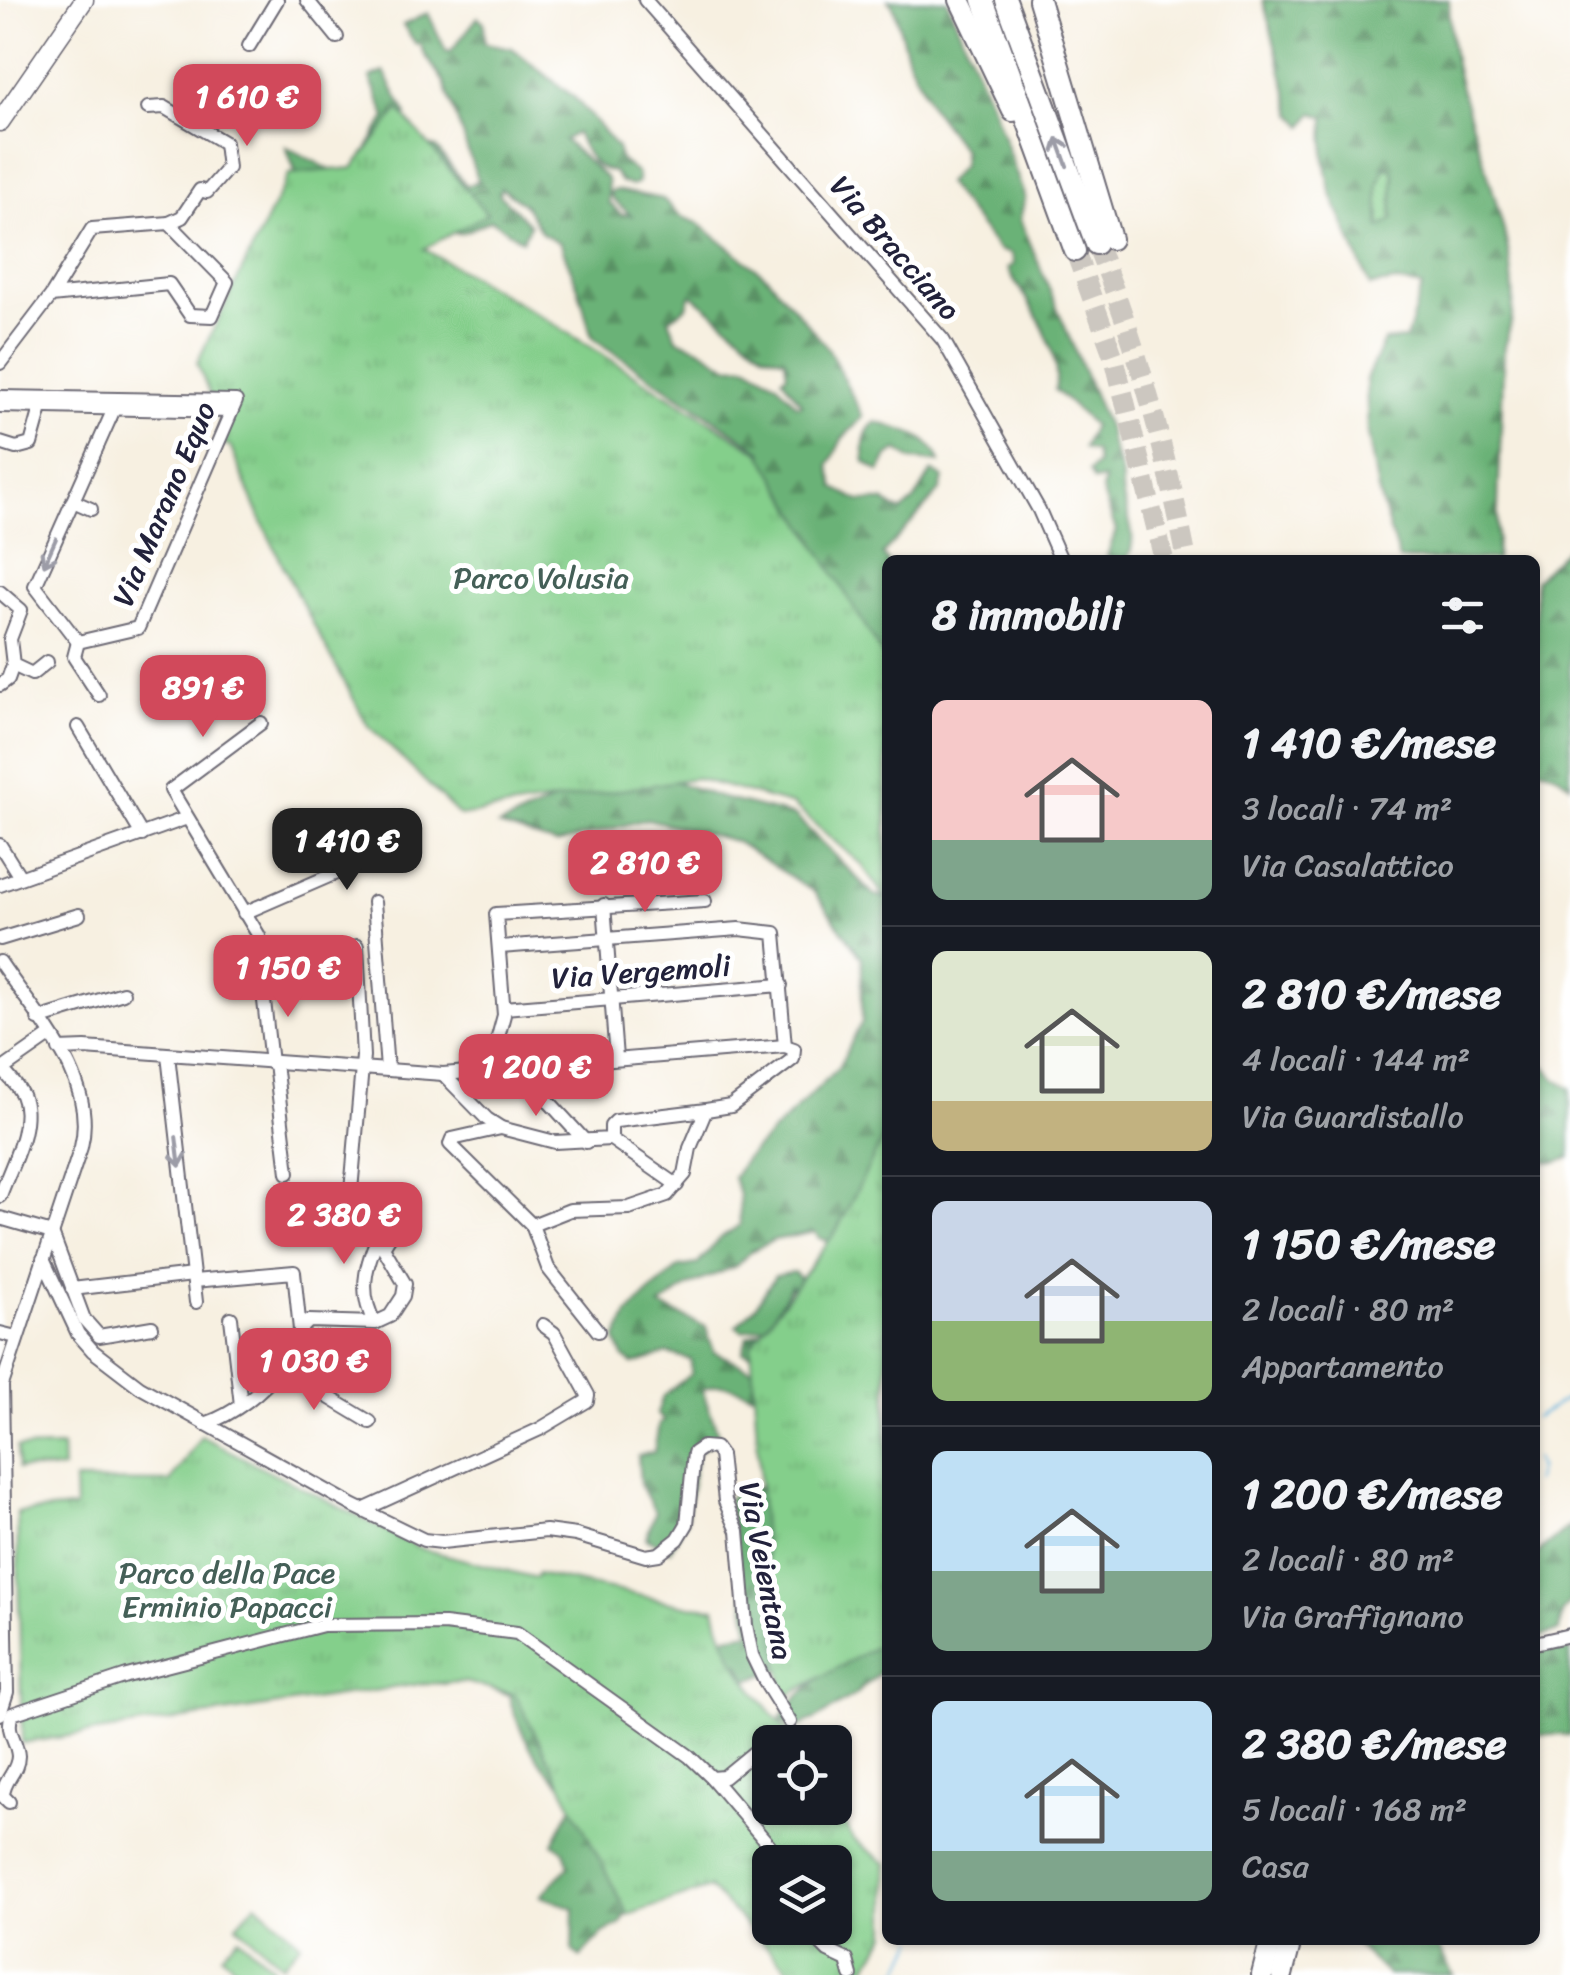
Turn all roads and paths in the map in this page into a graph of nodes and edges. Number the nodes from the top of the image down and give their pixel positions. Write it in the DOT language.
graph roads {
  1 [pos="84,0"];
  2 [pos="277,0"];
  3 [pos="306,0"];
  4 [pos="645,0"];
  5 [pos="960,0"];
  6 [pos="983,0"];
  7 [pos="1006,0"];
  8 [pos="1038,0"];
  9 [pos="336,37"];
  10 [pos="249,46"];
  11 [pos="148,108"];
  12 [pos="0,122"];
  13 [pos="1046,168"];
  14 [pos="168,223"];
  15 [pos="1075,250"];
  16 [pos="51,296"];
  17 [pos="0,363"];
  18 [pos="0,397"];
  19 [pos="116,405"];
  20 [pos="0,406"];
  21 [pos="41,408"];
  22 [pos="0,443"];
  23 [pos="73,500"];
  24 [pos="92,509"];
  25 [pos="1059,555"];
  26 [pos="0,592"];
  27 [pos="78,642"];
  28 [pos="12,662"];
  29 [pos="47,662"];
  30 [pos="0,685"];
  31 [pos="99,695"];
  32 [pos="262,723"];
  33 [pos="78,727"];
  34 [pos="188,818"];
  35 [pos="142,835"];
  36 [pos="0,845"];
  37 [pos="380,854"];
  38 [pos="20,877"];
  39 [pos="0,885"];
  40 [pos="705,900"];
  41 [pos="374,902"];
  42 [pos="604,905"];
  43 [pos="244,913"];
  44 [pos="79,915"];
  45 [pos="259,936"];
  46 [pos="0,939"];
  47 [pos="607,939"];
  48 [pos="357,946"];
  49 [pos="500,948"];
  50 [pos="0,962"];
  51 [pos="262,983"];
  52 [pos="781,985"];
  53 [pos="123,994"];
  54 [pos="611,998"];
  55 [pos="504,1008"];
  56 [pos="38,1018"];
  57 [pos="50,1036"];
  58 [pos="58,1049"];
  59 [pos="790,1049"];
  60 [pos="168,1055"];
  61 [pos="616,1058"];
  62 [pos="273,1063"];
  63 [pos="361,1068"];
  64 [pos="518,1068"];
  65 [pos="387,1069"];
  66 [pos="1,1070"];
  67 [pos="489,1070"];
  68 [pos="443,1074"];
  69 [pos="706,1110"];
  70 [pos="501,1128"];
  71 [pos="610,1139"];
  72 [pos="586,1142"];
  73 [pos="288,1173"];
  74 [pos="677,1184"];
  75 [pos="0,1196"];
  76 [pos="350,1202"];
  77 [pos="390,1209"];
  78 [pos="0,1218"];
  79 [pos="397,1226"];
  80 [pos="532,1226"];
  81 [pos="52,1233"];
  82 [pos="43,1258"];
  83 [pos="194,1278"];
  84 [pos="72,1289"];
  85 [pos="196,1302"];
  86 [pos="231,1318"];
  87 [pos="375,1324"];
  88 [pos="543,1324"];
  89 [pos="152,1327"];
  90 [pos="300,1330"];
  91 [pos="598,1331"];
  92 [pos="0,1333"];
  93 [pos="16,1337"];
  94 [pos="280,1368"];
  95 [pos="241,1405"];
  96 [pos="370,1422"];
  97 [pos="205,1424"];
  98 [pos="363,1510"];
  99 [pos="1570,1635"];
  100 [pos="1540,1642"];
  101 [pos="1,1712"];
  102 [pos="790,1722"];
  103 [pos="3,1742"];
  104 [pos="752,1754"];
  105 [pos="1,1777"];
  106 [pos="712,1778"];
  107 [pos="8,1802"];
  108 [pos="768,1845"];
  109 [pos="823,1945"];
  110 [pos="1269,1945"];
  111 [pos="1290,1945"];
  112 [pos="850,1975"];
  113 [pos="1262,1975"];
  114 [pos="1282,1975"];
  1 -- 12 [label="main road"];
  2 -- 10 [label="street"];
  3 -- 9 [label="street"];
  4 -- 25 [label="street, Via Bracciano"];
  5 -- 13 [label="highway"];
  6 -- 13 [label="highway"];
  8 -- 7 [label="highway, one-way"];
  11 -- 14 [label="street"];
  13 -- 15 [label="highway"];
  14 -- 16 [label="street"];
  14 -- 16 [label="street"];
  16 -- 17 [label="street"];
  18 -- 19 [label="street"];
  19 -- 21 [label="street"];
  19 -- 23 [label="street"];
  19 -- 27 [label="street, Via Marano Equo"];
  20 -- 21 [label="street"];
  21 -- 22 [label="street"];
  23 -- 24 [label="street"];
  23 -- 27 [label="street, one-way"];
  26 -- 28 [label="street"];
  27 -- 31 [label="street"];
  28 -- 29 [label="street"];
  28 -- 30 [label="street"];
  32 -- 34 [label="street"];
  33 -- 35 [label="street"];
  34 -- 35 [label="street"];
  34 -- 43 [label="street"];
  35 -- 38 [label="street"];
  36 -- 38 [label="street"];
  37 -- 43 [label="street"];
  38 -- 39 [label="street"];
  40 -- 42 [label="street"];
  41 -- 65 [label="street"];
  42 -- 47 [label="street"];
  42 -- 49 [label="street"];
  43 -- 45 [label="street"];
  44 -- 46 [label="street"];
  47 -- 49 [label="street"];
  47 -- 52 [label="street"];
  47 -- 54 [label="street"];
  48 -- 63 [label="street"];
  49 -- 55 [label="street"];
  50 -- 56 [label="street"];
  51 -- 62 [label="street"];
  52 -- 54 [label="street, Via Vergemoli"];
  52 -- 59 [label="street"];
  53 -- 56 [label="street"];
  54 -- 55 [label="street, Via Vergemoli"];
  54 -- 61 [label="street"];
  55 -- 67 [label="street"];
  56 -- 57 [label="street"];
  57 -- 58 [label="street"];
  57 -- 66 [label="street"];
  58 -- 60 [label="street"];
  58 -- 81 [label="street"];
  59 -- 61 [label="street"];
  59 -- 69 [label="street"];
  60 -- 62 [label="street"];
  60 -- 83 [label="street, one-way"];
  61 -- 64 [label="street"];
  62 -- 63 [label="street"];
  62 -- 73 [label="street"];
  63 -- 65 [label="street"];
  63 -- 76 [label="street"];
  64 -- 67 [label="street"];
  64 -- 72 [label="street"];
  65 -- 68 [label="street"];
  66 -- 75 [label="street"];
  67 -- 68 [label="street"];
  68 -- 70 [label="street"];
  69 -- 71 [label="street"];
  69 -- 74 [label="street"];
  70 -- 72 [label="street"];
  70 -- 80 [label="street"];
  71 -- 72 [label="street"];
  71 -- 74 [label="street"];
  74 -- 80 [label="street"];
  77 -- 87 [label="street"];
  78 -- 81 [label="street"];
  79 -- 87 [label="street"];
  80 -- 91 [label="street"];
  81 -- 82 [label="street"];
  81 -- 84 [label="street"];
  82 -- 93 [label="street"];
  82 -- 97 [label="street, Via Veientana"];
  83 -- 84 [label="street"];
  83 -- 85 [label="street"];
  83 -- 90 [label="street"];
  84 -- 89 [label="street"];
  86 -- 95 [label="street"];
  87 -- 90 [label="street"];
  88 -- 98 [label="street"];
  90 -- 94 [label="street"];
  92 -- 93 [label="street"];
  93 -- 101 [label="street"];
  94 -- 95 [label="street"];
  94 -- 96 [label="street"];
  95 -- 97 [label="street"];
  97 -- 98 [label="street, Via Veientana"];
  98 -- 102 [label="street, Via Veientana"];
  99 -- 100 [label="street"];
  101 -- 103 [label="street"];
  103 -- 105 [label="street"];
  104 -- 106 [label="street"];
  106 -- 107 [label="street"];
  106 -- 108 [label="street"];
  109 -- 112 [label="street"];
  110 -- 113 [label="highway"];
  111 -- 114 [label="highway"];
}
